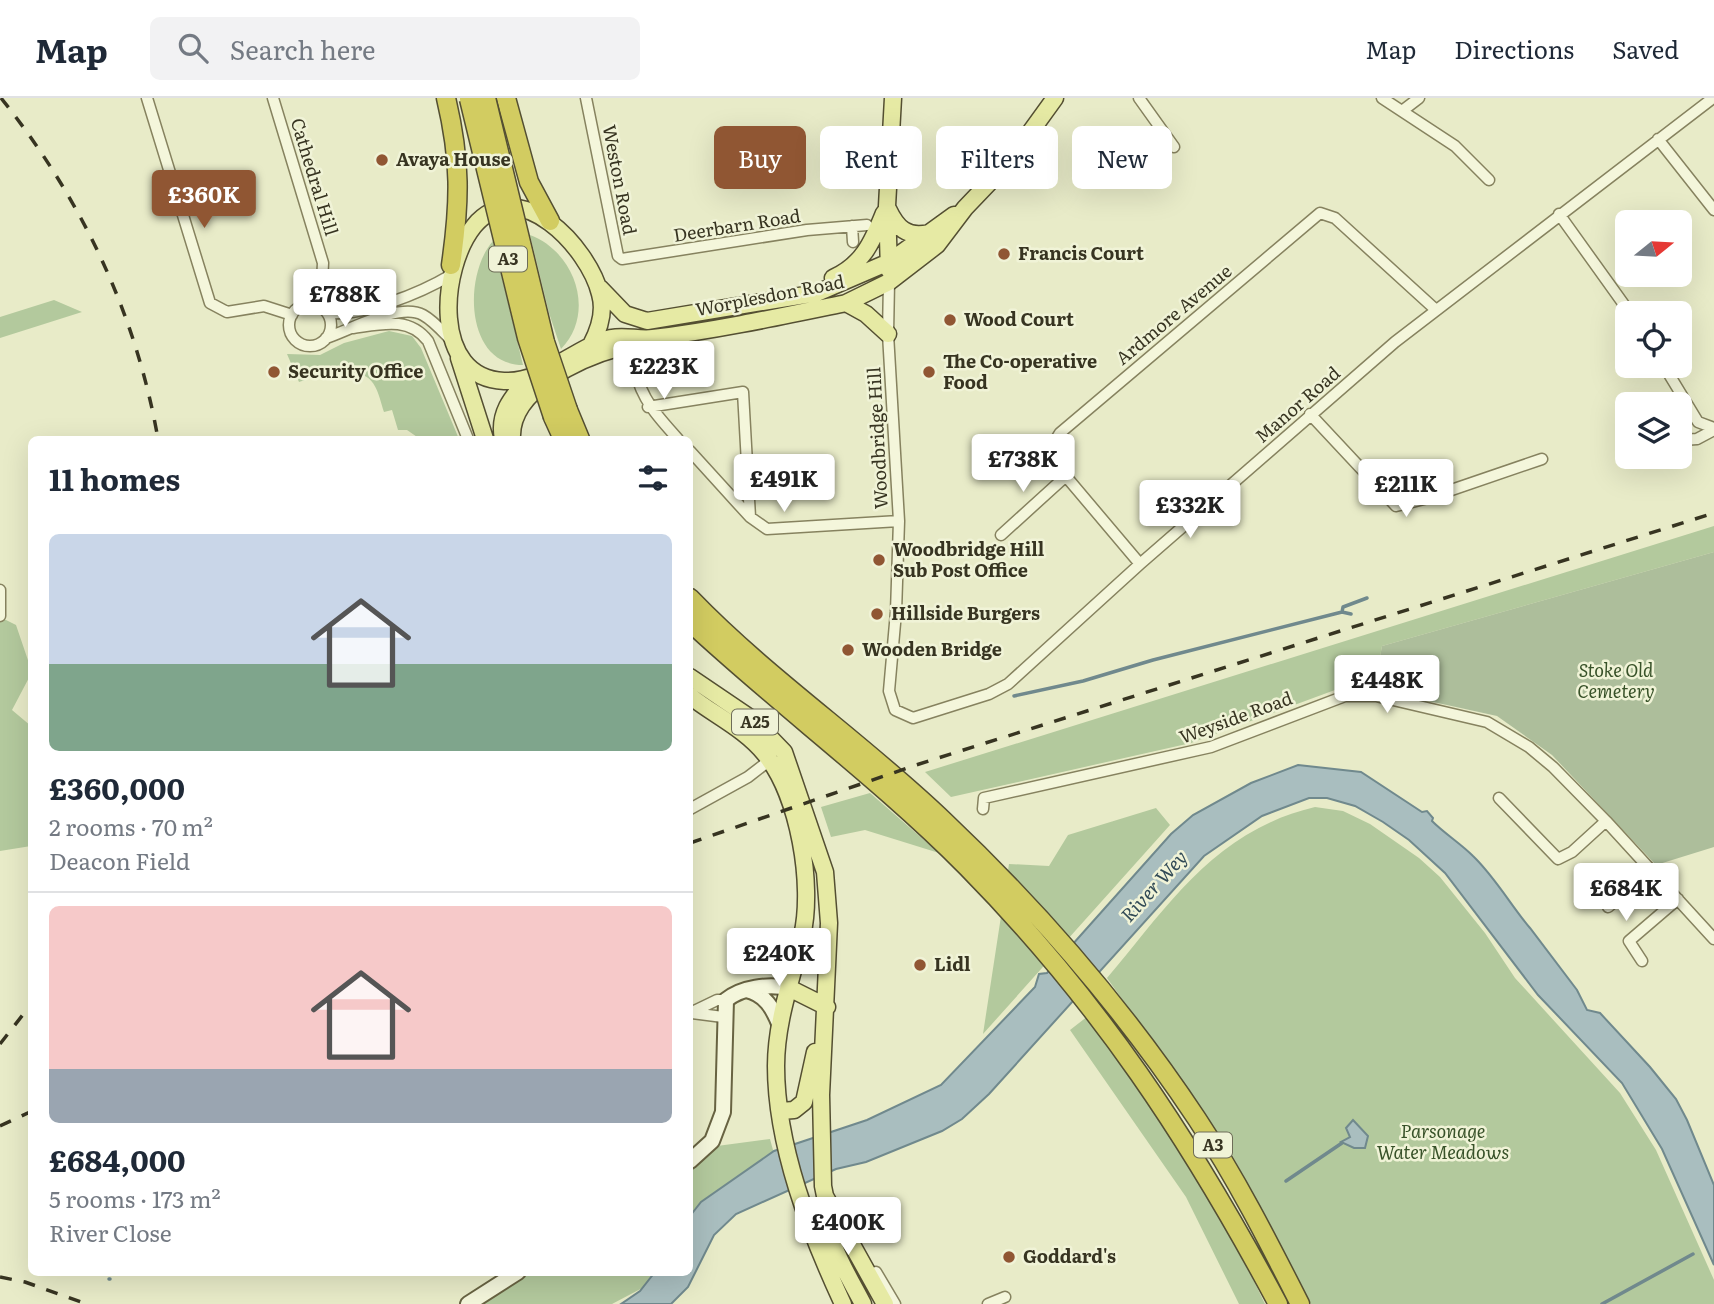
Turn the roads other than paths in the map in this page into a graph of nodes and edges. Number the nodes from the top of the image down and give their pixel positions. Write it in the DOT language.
graph roads {
  1 [pos="148,98"];
  2 [pos="273,98"];
  3 [pos="446,98"];
  4 [pos="475,98"];
  5 [pos="506,98"];
  6 [pos="586,98"];
  7 [pos="893,98"];
  8 [pos="1055,98"];
  9 [pos="1139,98"];
  10 [pos="1382,98"];
  11 [pos="1419,98"];
  12 [pos="1713,98"];
  13 [pos="1402,111"];
  14 [pos="1658,139"];
  15 [pos="1174,147"];
  16 [pos="1489,180"];
  17 [pos="887,206"];
  18 [pos="965,208"];
  19 [pos="1714,210"];
  20 [pos="1559,214"];
  21 [pos="550,221"];
  22 [pos="867,225"];
  23 [pos="852,226"];
  24 [pos="932,233"];
  25 [pos="853,242"];
  26 [pos="628,260"];
  27 [pos="889,262"];
  28 [pos="451,270"];
  29 [pos="889,282"];
  30 [pos="596,283"];
  31 [pos="793,298"];
  32 [pos="1621,301"];
  33 [pos="846,303"];
  34 [pos="313,304"];
  35 [pos="1436,310"];
  36 [pos="327,313"];
  37 [pos="292,315"];
  38 [pos="353,328"];
  39 [pos="888,334"];
  40 [pos="326,338"];
  41 [pos="650,338"];
  42 [pos="591,345"];
  43 [pos="455,346"];
  44 [pos="635,370"];
  45 [pos="531,376"];
  46 [pos="649,407"];
  47 [pos="560,413"];
  48 [pos="1310,414"];
  49 [pos="1692,416"];
  50 [pos="1714,429"];
  51 [pos="467,436"];
  52 [pos="484,436"];
  53 [pos="503,436"];
  54 [pos="512,436"];
  55 [pos="563,436"];
  56 [pos="578,436"];
  57 [pos="675,436"];
  58 [pos="1692,439"];
  59 [pos="693,454"];
  60 [pos="1542,459"];
  61 [pos="1066,477"];
  62 [pos="750,517"];
  63 [pos="898,521"];
  64 [pos="1001,534"];
  65 [pos="1140,564"];
  66 [pos="0,590"];
  67 [pos="693,601"];
  68 [pos="0,616"];
  69 [pos="693,625"];
  70 [pos="693,679"];
  71 [pos="693,698"];
  72 [pos="901,715"];
  73 [pos="770,760"];
  74 [pos="791,790"];
  75 [pos="1499,798"];
  76 [pos="693,807"];
  77 [pos="983,809"];
  78 [pos="799,813"];
  79 [pos="1606,821"];
  80 [pos="1652,872"];
  81 [pos="1678,899"];
  82 [pos="1608,907"];
  83 [pos="1714,939"];
  84 [pos="1047,940"];
  85 [pos="1642,961"];
  86 [pos="789,988"];
  87 [pos="744,990"];
  88 [pos="726,1000"];
  89 [pos="1100,1004"];
  90 [pos="827,1007"];
  91 [pos="693,1012"];
  92 [pos="693,1013"];
  93 [pos="723,1017"];
  94 [pos="780,1026"];
  95 [pos="825,1028"];
  96 [pos="781,1111"];
  97 [pos="693,1158"];
  98 [pos="824,1191"];
  99 [pos="512,1276"];
  100 [pos="1005,1297"];
  101 [pos="468,1304"];
  102 [pos="843,1304"];
  103 [pos="863,1304"];
  104 [pos="874,1304"];
  105 [pos="885,1304"];
  106 [pos="895,1304"];
  107 [pos="988,1304"];
  108 [pos="1278,1304"];
  109 [pos="1300,1304"];
  1 -- 37 [label="street"];
  2 -- 34 [label="street, Cathedral Hill"];
  3 -- 28 [label="highway"];
  4 -- 47 [label="highway, A3, bridge"];
  5 -- 21 [label="highway"];
  6 -- 26 [label="street, Weston Road"];
  7 -- 17 [label="main road"];
  8 -- 18 [label="main road, Worplesdon Road"];
  9 -- 15 [label="street"];
  10 -- 13 [label="street"];
  11 -- 13 [label="street"];
  12 -- 14 [label="street, Manor Road"];
  13 -- 16 [label="street"];
  14 -- 19 [label="street"];
  14 -- 20 [label="street, Manor Road"];
  17 -- 24 [label="main road"];
  17 -- 27 [label="main road"];
  17 -- 31 [label="main road"];
  18 -- 24 [label="main road, Worplesdon Road"];
  18 -- 29 [label="main road, Worplesdon Road"];
  20 -- 32 [label="street"];
  20 -- 35 [label="street, Manor Road"];
  21 -- 28 [label="main road"];
  21 -- 30 [label="main road"];
  22 -- 23 [label="street, Deerbarn Road"];
  23 -- 25 [label="street"];
  23 -- 26 [label="street, Deerbarn Road"];
  24 -- 27 [label="main road, Worplesdon Road"];
  27 -- 29 [label="main road"];
  27 -- 31 [label="main road, Worplesdon Road"];
  28 -- 36 [label="street"];
  28 -- 43 [label="main road"];
  29 -- 33 [label="main road, Worplesdon Road"];
  29 -- 39 [label="street, Woodbridge Hill"];
  30 -- 31 [label="main road, Worplesdon Road"];
  30 -- 42 [label="main road"];
  33 -- 39 [label="main road"];
  33 -- 41 [label="main road, Worplesdon Road"];
  34 -- 36 [label="street"];
  34 -- 37 [label="street"];
  35 -- 48 [label="street, Manor Road"];
  35 -- 61 [label="street, Ardmore Avenue"];
  36 -- 40 [label="street"];
  37 -- 40 [label="street"];
  38 -- 40 [label="street"];
  38 -- 43 [label="street"];
  38 -- 51 [label="street"];
  39 -- 63 [label="street, Woodbridge Hill"];
  41 -- 42 [label="main road, Worplesdon Road"];
  41 -- 54 [label="main road"];
  42 -- 45 [label="main road"];
  43 -- 45 [label="main road"];
  43 -- 52 [label="main road"];
  44 -- 46 [label="street"];
  45 -- 53 [label="main road"];
  46 -- 57 [label="street"];
  46 -- 62 [label="street"];
  47 -- 55 [label="highway, A3"];
  47 -- 56 [label="highway, A3"];
  48 -- 60 [label="street"];
  48 -- 65 [label="street, Manor Road"];
  49 -- 50 [label="street"];
  50 -- 58 [label="street"];
  59 -- 62 [label="street"];
  61 -- 64 [label="street"];
  61 -- 65 [label="street, Ardmore Avenue"];
  62 -- 63 [label="street"];
  63 -- 72 [label="street, Woodbridge Hill"];
  65 -- 72 [label="street, Manor Road"];
  66 -- 68 [label="street"];
  67 -- 84 [label="highway, A3"];
  69 -- 84 [label="highway, A3"];
  70 -- 74 [label="main road, A25"];
  71 -- 73 [label="main road, A25"];
  73 -- 74 [label="main road, A25"];
  73 -- 76 [label="street"];
  74 -- 78 [label="main road, A25"];
  75 -- 79 [label="street"];
  77 -- 79 [label="street, Weyside Road"];
  78 -- 86 [label="main road, A25"];
  78 -- 90 [label="main road, A25"];
  79 -- 80 [label="street, Weyside Road"];
  80 -- 81 [label="street, Weyside Road"];
  80 -- 82 [label="street"];
  81 -- 83 [label="street, Weyside Road"];
  81 -- 85 [label="street"];
  84 -- 89 [label="highway, A3"];
  86 -- 87 [label="street"];
  86 -- 90 [label="main road"];
  86 -- 94 [label="main road, A25"];
  87 -- 88 [label="street"];
  87 -- 94 [label="street"];
  88 -- 91 [label="street"];
  88 -- 93 [label="street"];
  89 -- 108 [label="highway, A3"];
  89 -- 109 [label="highway, A3"];
  90 -- 95 [label="main road, A25"];
  92 -- 93 [label="street"];
  93 -- 97 [label="street"];
  94 -- 96 [label="main road, A25"];
  95 -- 96 [label="main road, A25"];
  95 -- 98 [label="main road, A25"];
  96 -- 102 [label="main road, A25"];
  98 -- 103 [label="main road, A25"];
  98 -- 104 [label="main road, A25"];
  98 -- 105 [label="main road, A25"];
  98 -- 106 [label="street"];
  99 -- 101 [label="street"];
  100 -- 107 [label="street"];
}
